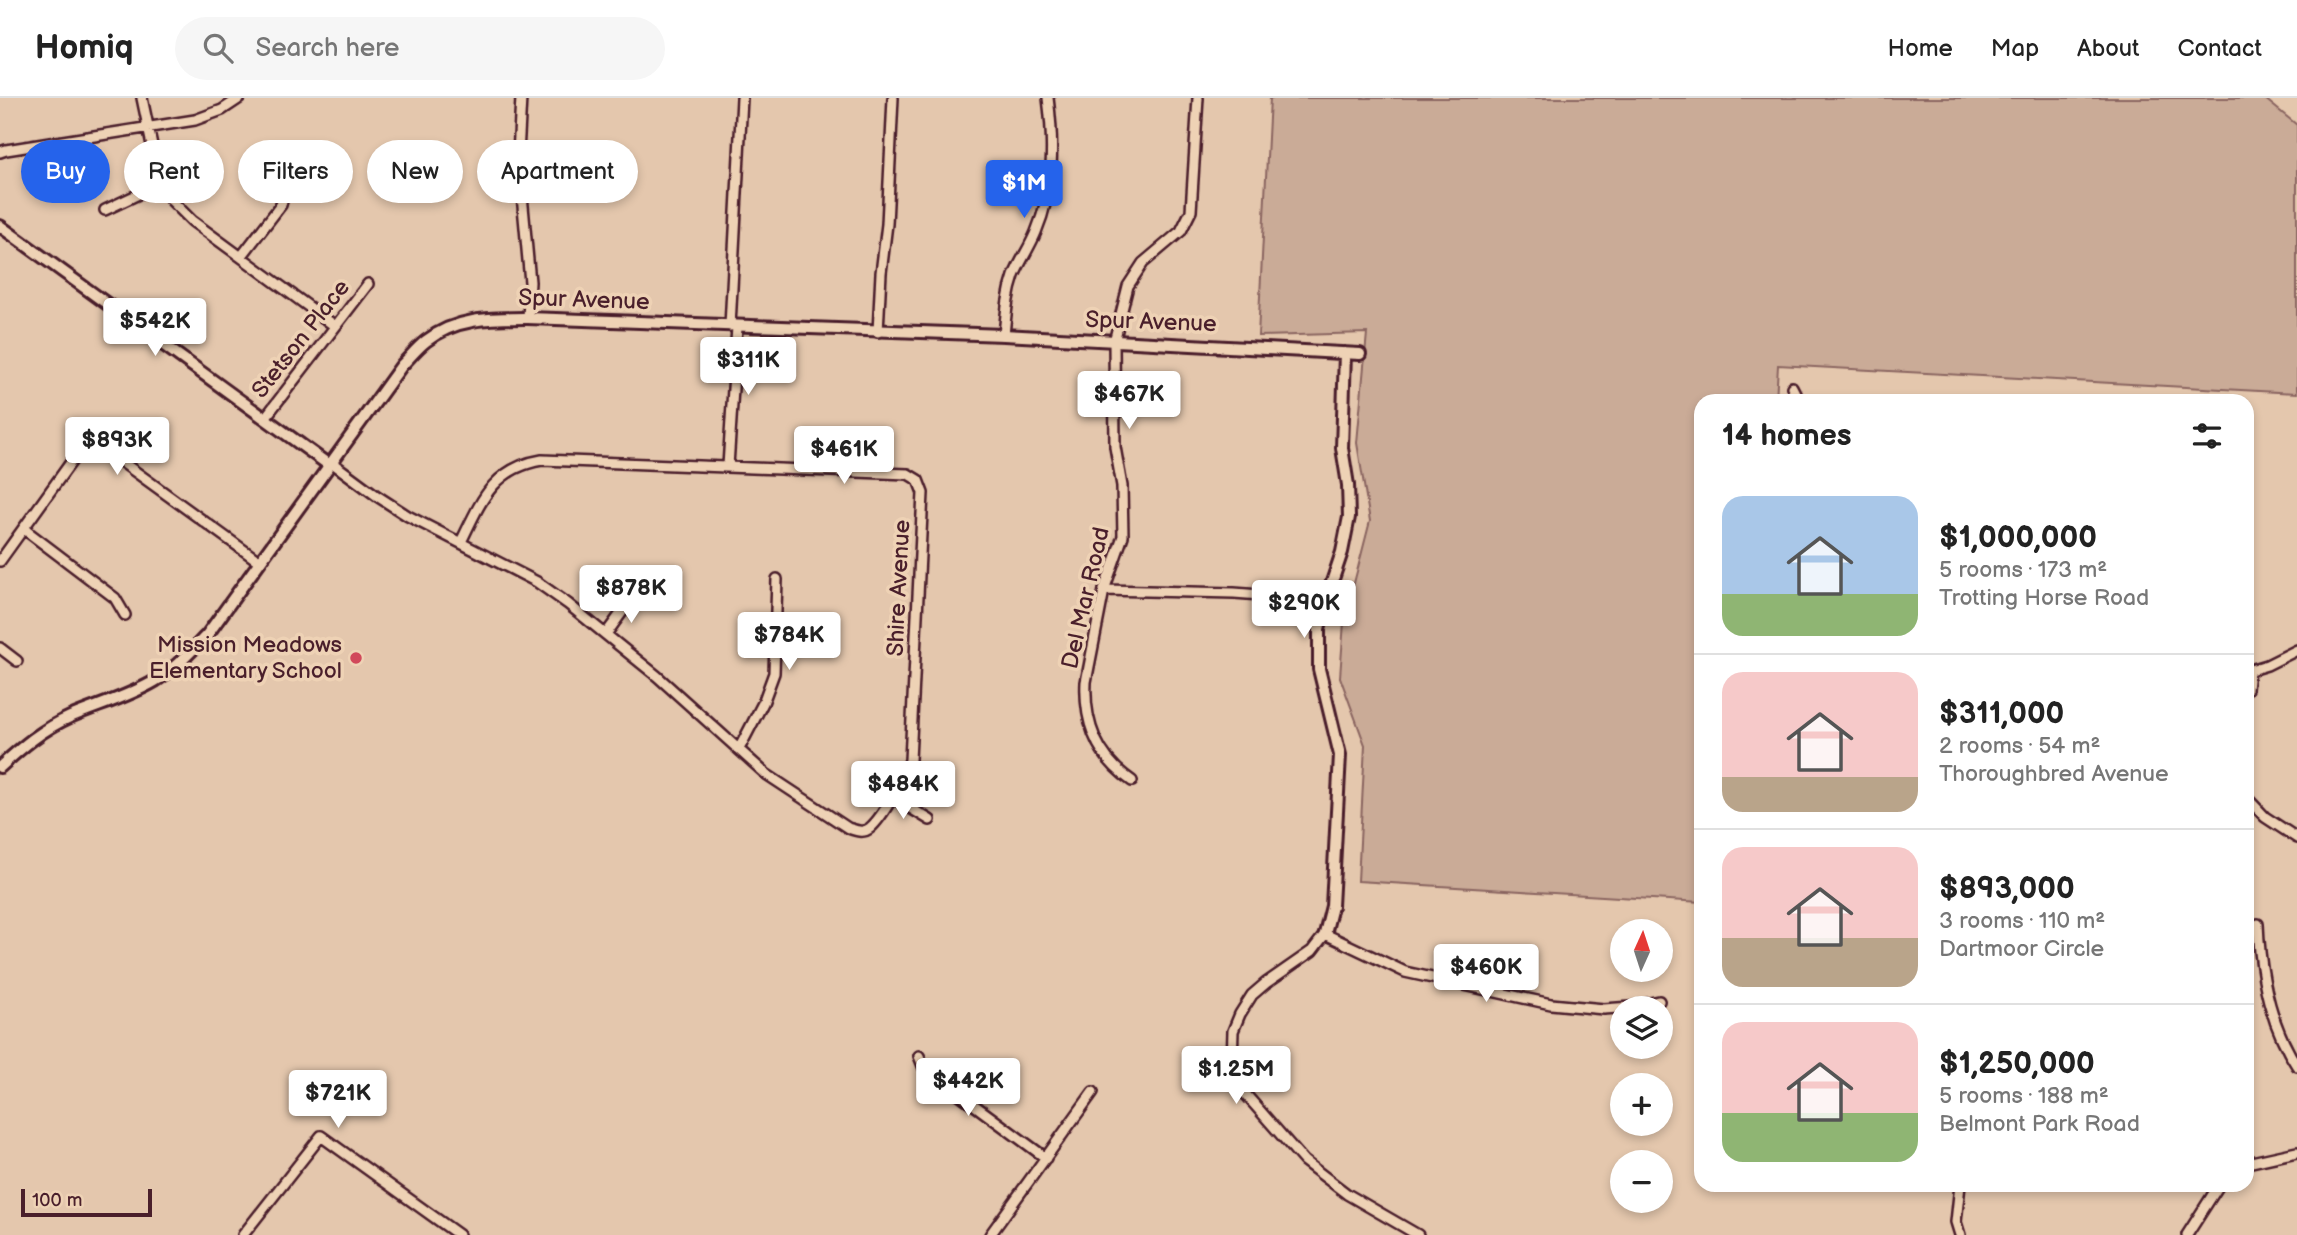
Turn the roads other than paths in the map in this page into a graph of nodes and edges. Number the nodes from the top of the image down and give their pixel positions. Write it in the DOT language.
graph roads {
  1 [pos="142,98"];
  2 [pos="240,98"];
  3 [pos="522,98"];
  4 [pos="742,98"];
  5 [pos="893,98"];
  6 [pos="1048,98"];
  7 [pos="1198,98"];
  8 [pos="148,127"];
  9 [pos="151,140"];
  10 [pos="0,152"];
  11 [pos="124,202"];
  12 [pos="174,203"];
  13 [pos="282,203"];
  14 [pos="105,211"];
  15 [pos="0,226"];
  16 [pos="241,257"];
  17 [pos="368,284"];
  18 [pos="528,318"];
  19 [pos="335,326"];
  20 [pos="734,326"];
  21 [pos="878,332"];
  22 [pos="1004,335"];
  23 [pos="1114,342"];
  24 [pos="1345,353"];
  25 [pos="1360,354"];
  26 [pos="1792,387"];
  27 [pos="1796,394"];
  28 [pos="264,418"];
  29 [pos="330,464"];
  30 [pos="728,466"];
  31 [pos="24,529"];
  32 [pos="461,542"];
  33 [pos="0,561"];
  34 [pos="260,562"];
  35 [pos="777,579"];
  36 [pos="1104,590"];
  37 [pos="633,597"];
  38 [pos="1326,600"];
  39 [pos="125,615"];
  40 [pos="606,634"];
  41 [pos="0,648"];
  42 [pos="2297,650"];
  43 [pos="17,661"];
  44 [pos="2254,669"];
  45 [pos="739,749"];
  46 [pos="0,767"];
  47 [pos="1132,781"];
  48 [pos="892,797"];
  49 [pos="2254,805"];
  50 [pos="930,820"];
  51 [pos="2297,838"];
  52 [pos="2259,924"];
  53 [pos="1325,934"];
  54 [pos="1610,1009"];
  55 [pos="919,1056"];
  56 [pos="2297,1066"];
  57 [pos="1093,1093"];
  58 [pos="2297,1152"];
  59 [pos="1046,1158"];
  60 [pos="2254,1161"];
  61 [pos="1959,1192"];
  62 [pos="2215,1192"];
  63 [pos="243,1235"];
  64 [pos="459,1235"];
  65 [pos="990,1235"];
  66 [pos="1418,1235"];
  67 [pos="1960,1235"];
  68 [pos="2188,1235"];
  1 -- 8 [label="street"];
  2 -- 8 [label="street"];
  3 -- 18 [label="street"];
  4 -- 20 [label="street"];
  5 -- 21 [label="street"];
  6 -- 22 [label="street"];
  7 -- 23 [label="street, Del Mar Road"];
  8 -- 9 [label="street"];
  8 -- 10 [label="street"];
  11 -- 14 [label="street"];
  12 -- 16 [label="street"];
  13 -- 16 [label="street"];
  15 -- 28 [label="street"];
  16 -- 19 [label="street"];
  17 -- 19 [label="street, Stetson Place"];
  18 -- 20 [label="street, Spur Avenue"];
  18 -- 29 [label="street, Spur Avenue"];
  19 -- 28 [label="street, Stetson Place"];
  20 -- 21 [label="street, Spur Avenue"];
  20 -- 30 [label="street"];
  21 -- 22 [label="street, Spur Avenue"];
  22 -- 23 [label="street, Spur Avenue"];
  23 -- 24 [label="street, Spur Avenue"];
  23 -- 36 [label="street, Del Mar Road"];
  24 -- 25 [label="street, Spur Avenue"];
  24 -- 38 [label="street"];
  26 -- 27 [label="street"];
  28 -- 29 [label="street"];
  29 -- 32 [label="street"];
  29 -- 34 [label="street, Spur Avenue"];
  30 -- 32 [label="street, Shire Avenue"];
  30 -- 48 [label="street, Shire Avenue"];
  31 -- 33 [label="street"];
  31 -- 34 [label="street"];
  31 -- 39 [label="street"];
  32 -- 40 [label="street"];
  34 -- 46 [label="street, Spur Avenue"];
  35 -- 45 [label="street"];
  36 -- 38 [label="street"];
  36 -- 47 [label="street, Del Mar Road"];
  37 -- 40 [label="street"];
  38 -- 53 [label="street"];
  40 -- 45 [label="street"];
  41 -- 43 [label="street"];
  42 -- 44 [label="street"];
  45 -- 48 [label="street, Shire Avenue"];
  48 -- 50 [label="street"];
  49 -- 51 [label="street"];
  52 -- 56 [label="street"];
  53 -- 54 [label="street"];
  53 -- 66 [label="street"];
  55 -- 59 [label="street"];
  57 -- 59 [label="street"];
  58 -- 60 [label="street"];
  59 -- 65 [label="street"];
  61 -- 67 [label="street"];
  62 -- 68 [label="street"];
  63 -- 64 [label="street"];
}
